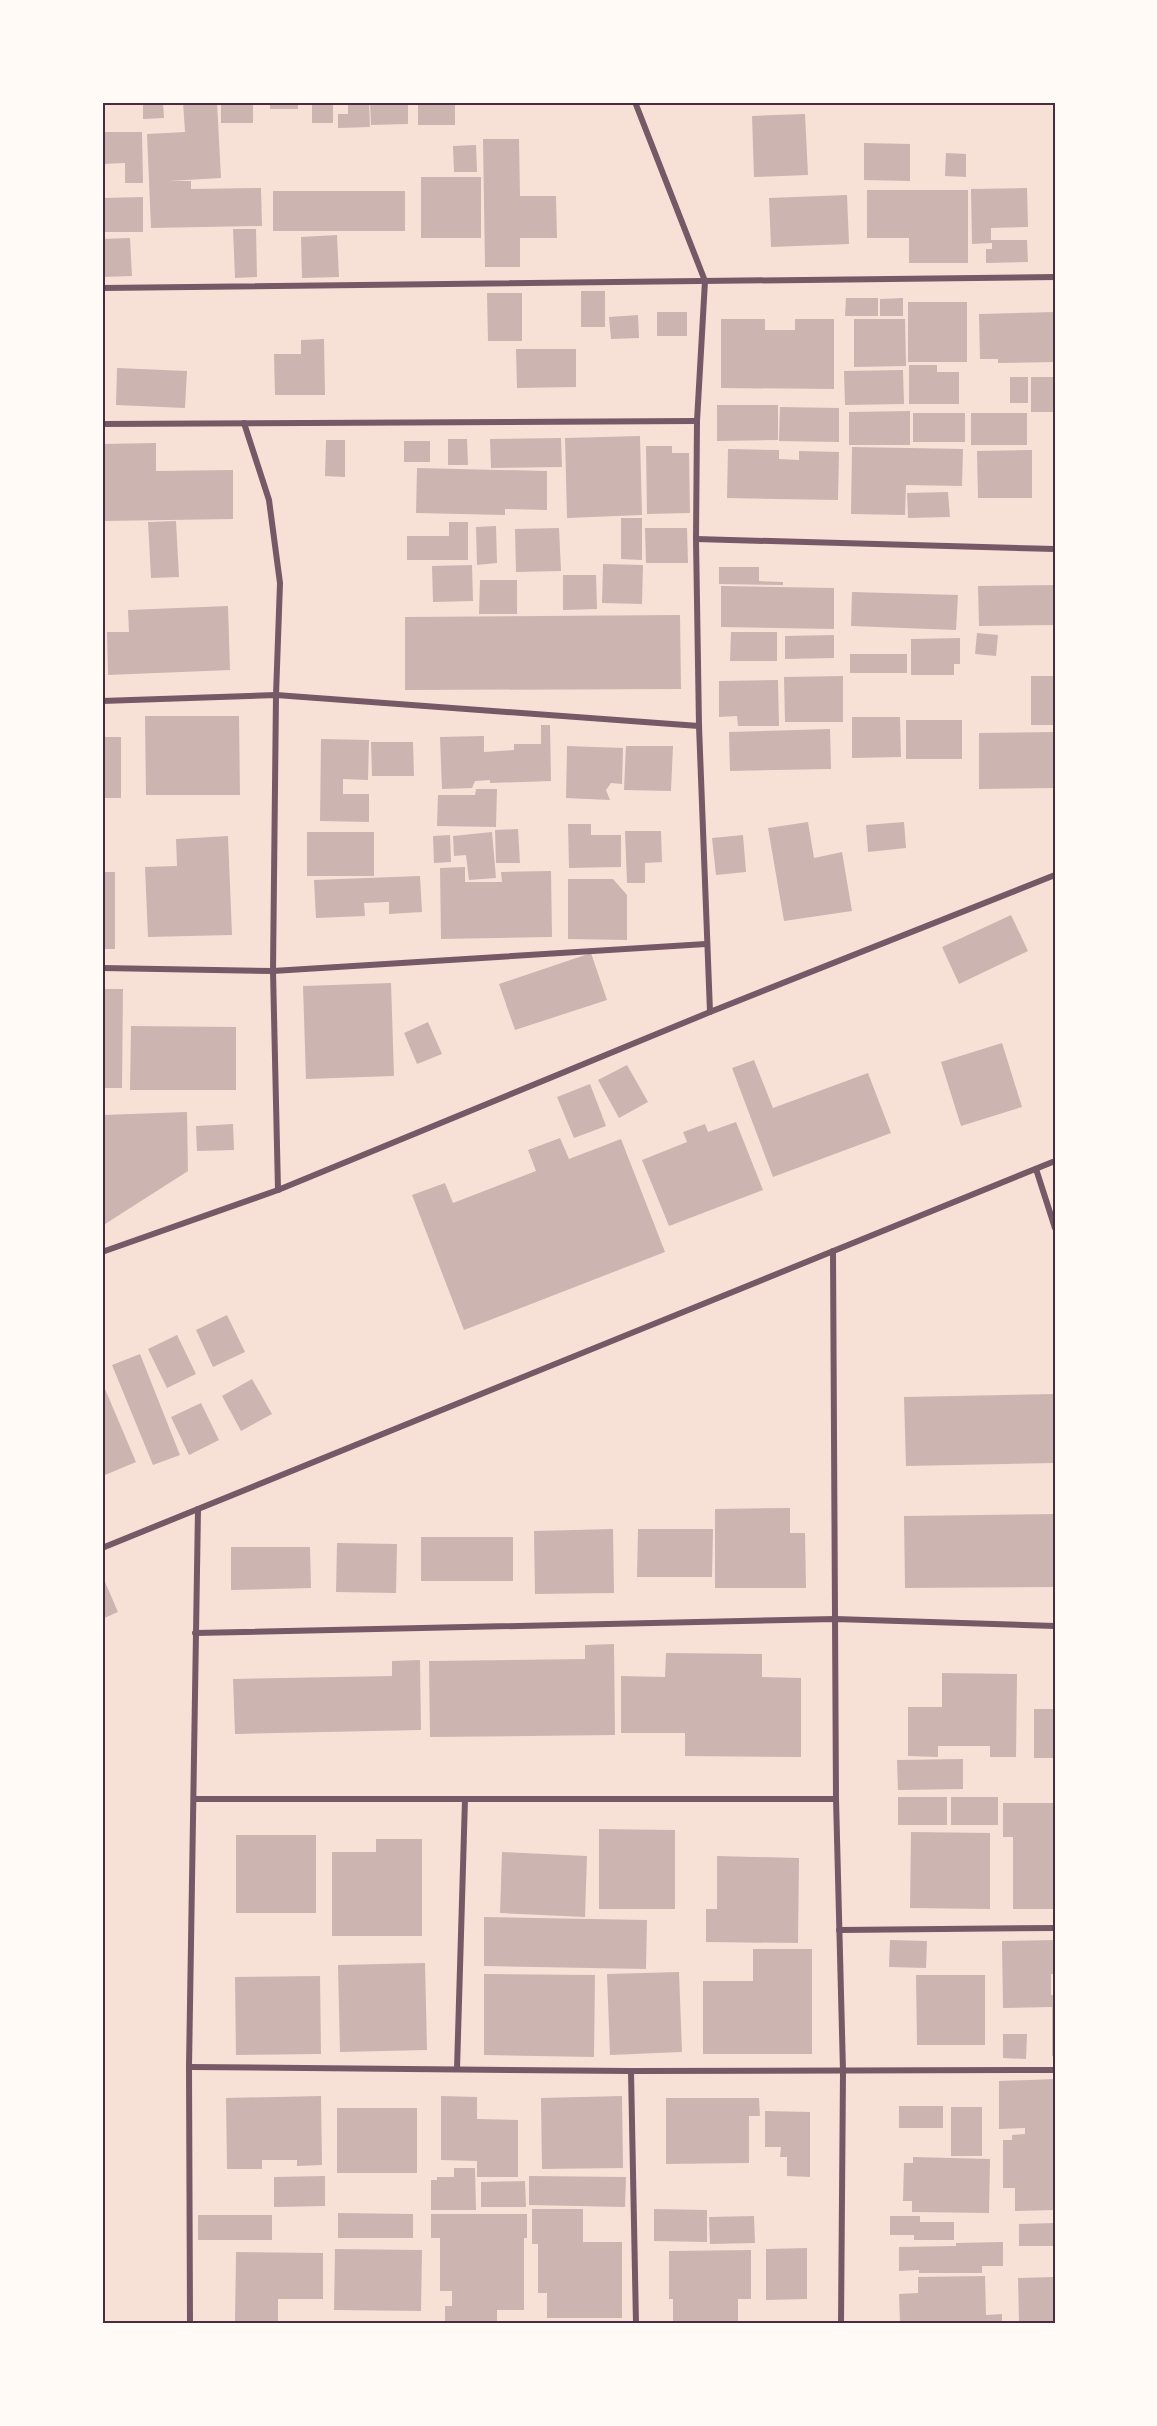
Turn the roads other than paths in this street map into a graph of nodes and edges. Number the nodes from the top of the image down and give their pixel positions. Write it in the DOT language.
graph roads {
  1 [pos="636,102"];
  2 [pos="1055,277"];
  3 [pos="705,281"];
  4 [pos="102,288"];
  5 [pos="697,421"];
  6 [pos="244,423"];
  7 [pos="102,424"];
  8 [pos="696,539"];
  9 [pos="1055,549"];
  10 [pos="276,694"];
  11 [pos="102,701"];
  12 [pos="699,726"];
  13 [pos="1055,875"];
  14 [pos="706,944"];
  15 [pos="102,968"];
  16 [pos="273,971"];
  17 [pos="710,1012"];
  18 [pos="1055,1161"];
  19 [pos="1036,1169"];
  20 [pos="278,1190"];
  21 [pos="1055,1228"];
  22 [pos="833,1251"];
  23 [pos="102,1252"];
  24 [pos="198,1509"];
  25 [pos="102,1548"];
  26 [pos="835,1619"];
  27 [pos="1055,1626"];
  28 [pos="195,1633"];
  29 [pos="194,1799"];
  30 [pos="465,1799"];
  31 [pos="836,1799"];
  32 [pos="1055,1928"];
  33 [pos="839,1930"];
  34 [pos="189,2067"];
  35 [pos="457,2069"];
  36 [pos="1055,2070"];
  37 [pos="631,2071"];
  38 [pos="843,2071"];
  39 [pos="190,2324"];
  40 [pos="636,2324"];
  41 [pos="841,2324"];
  1 -- 3 [label="street"];
  2 -- 3 [label="street"];
  3 -- 4 [label="street"];
  3 -- 5 [label="street"];
  5 -- 6 [label="street"];
  5 -- 8 [label="street"];
  6 -- 7 [label="street"];
  6 -- 10 [label="street"];
  8 -- 9 [label="street"];
  8 -- 12 [label="street"];
  10 -- 11 [label="street"];
  10 -- 12 [label="street"];
  10 -- 16 [label="street"];
  12 -- 14 [label="street"];
  13 -- 17 [label="street"];
  14 -- 16 [label="street"];
  14 -- 17 [label="street"];
  15 -- 16 [label="street"];
  16 -- 20 [label="street"];
  17 -- 20 [label="street"];
  18 -- 19 [label="street"];
  19 -- 21 [label="street"];
  19 -- 22 [label="street"];
  20 -- 23 [label="street"];
  22 -- 24 [label="street"];
  22 -- 26 [label="street"];
  24 -- 25 [label="street"];
  24 -- 28 [label="street"];
  26 -- 27 [label="street"];
  26 -- 28 [label="street"];
  26 -- 31 [label="street"];
  28 -- 29 [label="street"];
  29 -- 30 [label="street"];
  29 -- 34 [label="street"];
  30 -- 31 [label="street"];
  30 -- 35 [label="street"];
  31 -- 33 [label="street"];
  32 -- 33 [label="street"];
  33 -- 38 [label="street"];
  34 -- 35 [label="street"];
  34 -- 39 [label="street"];
  35 -- 37 [label="street"];
  36 -- 38 [label="street"];
  37 -- 38 [label="street"];
  37 -- 40 [label="street"];
  38 -- 41 [label="street"];
}
